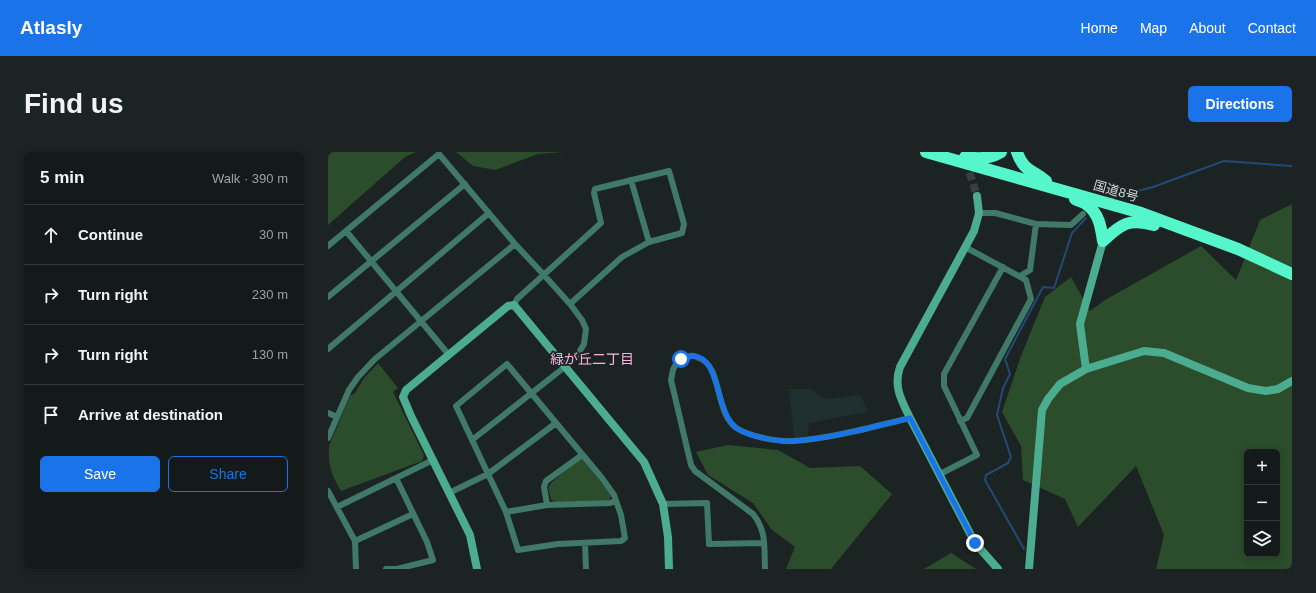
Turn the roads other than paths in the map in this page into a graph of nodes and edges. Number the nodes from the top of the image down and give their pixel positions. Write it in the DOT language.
graph roads {
  1 [pos="926,152"];
  2 [pos="938,152"];
  3 [pos="1001,152"];
  4 [pos="1017,152"];
  5 [pos="631,180"];
  6 [pos="465,184"];
  7 [pos="1060,189"];
  8 [pos="977,196"];
  9 [pos="489,213"];
  10 [pos="979,213"];
  11 [pos="1083,214"];
  12 [pos="1036,224"];
  13 [pos="346,231"];
  14 [pos="1104,241"];
  15 [pos="649,242"];
  16 [pos="515,244"];
  17 [pos="328,246"];
  18 [pos="965,247"];
  19 [pos="1238,249"];
  20 [pos="371,262"];
  21 [pos="1003,267"];
  22 [pos="544,274"];
  23 [pos="1292,274"];
  24 [pos="1020,276"];
  25 [pos="395,292"];
  26 [pos="328,297"];
  27 [pos="570,304"];
  28 [pos="514,305"];
  29 [pos="421,322"];
  30 [pos="328,349"];
  31 [pos="449,355"];
  32 [pos="566,366"];
  33 [pos="1086,369"];
  34 [pos="1292,381"];
  35 [pos="531,393"];
  36 [pos="328,413"];
  37 [pos="337,417"];
  38 [pos="910,418"];
  39 [pos="960,421"];
  40 [pos="556,424"];
  41 [pos="328,438"];
  42 [pos="472,440"];
  43 [pos="582,455"];
  44 [pos="433,460"];
  45 [pos="488,474"];
  46 [pos="940,474"];
  47 [pos="396,478"];
  48 [pos="328,491"];
  49 [pos="449,493"];
  50 [pos="615,501"];
  51 [pos="663,504"];
  52 [pos="547,505"];
  53 [pos="336,507"];
  54 [pos="506,512"];
  55 [pos="413,514"];
  56 [pos="355,541"];
  57 [pos="585,543"];
  58 [pos="764,543"];
  59 [pos="356,569"];
  60 [pos="386,569"];
  61 [pos="478,569"];
  62 [pos="586,569"];
  63 [pos="669,569"];
  64 [pos="765,569"];
  65 [pos="998,569"];
  66 [pos="1029,569"];
  1 -- 7 [label="highway, 国道8号"];
  2 -- 3 [label="highway"];
  4 -- 7 [label="highway"];
  5 -- 15 [label="street"];
  5 -- 15 [label="street"];
  5 -- 22 [label="street"];
  6 -- 9 [label="street"];
  6 -- 13 [label="street"];
  6 -- 20 [label="street"];
  7 -- 14 [label="highway"];
  7 -- 19 [label="highway, 国道8号"];
  8 -- 10 [label="street"];
  9 -- 16 [label="street"];
  9 -- 25 [label="street"];
  10 -- 12 [label="street"];
  10 -- 18 [label="street"];
  11 -- 12 [label="street"];
  12 -- 24 [label="street"];
  13 -- 17 [label="street"];
  13 -- 20 [label="street"];
  14 -- 19 [label="highway"];
  14 -- 33 [label="street"];
  15 -- 27 [label="street"];
  16 -- 22 [label="street"];
  16 -- 29 [label="street"];
  18 -- 21 [label="street"];
  18 -- 38 [label="street"];
  19 -- 23 [label="highway, 国道8号"];
  20 -- 25 [label="street"];
  20 -- 26 [label="street"];
  21 -- 24 [label="street"];
  21 -- 39 [label="street"];
  22 -- 27 [label="street"];
  22 -- 28 [label="street"];
  24 -- 39 [label="street"];
  25 -- 29 [label="street"];
  25 -- 30 [label="street"];
  27 -- 32 [label="street"];
  28 -- 31 [label="street"];
  28 -- 32 [label="street"];
  29 -- 31 [label="street"];
  29 -- 37 [label="street"];
  31 -- 44 [label="street"];
  32 -- 35 [label="street"];
  32 -- 51 [label="street"];
  33 -- 34 [label="street"];
  33 -- 66 [label="street"];
  35 -- 40 [label="street"];
  35 -- 42 [label="street"];
  35 -- 42 [label="street"];
  36 -- 37 [label="street"];
  37 -- 41 [label="street"];
  38 -- 46 [label="street"];
  38 -- 58 [label="street"];
  39 -- 46 [label="street"];
  40 -- 43 [label="street"];
  40 -- 45 [label="street"];
  42 -- 45 [label="street"];
  43 -- 50 [label="street"];
  43 -- 52 [label="street"];
  44 -- 47 [label="street"];
  44 -- 49 [label="street"];
  45 -- 49 [label="street"];
  45 -- 54 [label="street"];
  46 -- 65 [label="street"];
  47 -- 53 [label="street"];
  47 -- 55 [label="street"];
  48 -- 53 [label="street"];
  49 -- 61 [label="street"];
  50 -- 52 [label="street"];
  50 -- 57 [label="street"];
  51 -- 58 [label="street"];
  51 -- 63 [label="street"];
  52 -- 54 [label="street"];
  53 -- 56 [label="street"];
  54 -- 57 [label="street"];
  55 -- 56 [label="street"];
  55 -- 60 [label="street"];
  56 -- 59 [label="street"];
  57 -- 62 [label="street"];
  58 -- 64 [label="street"];
}
